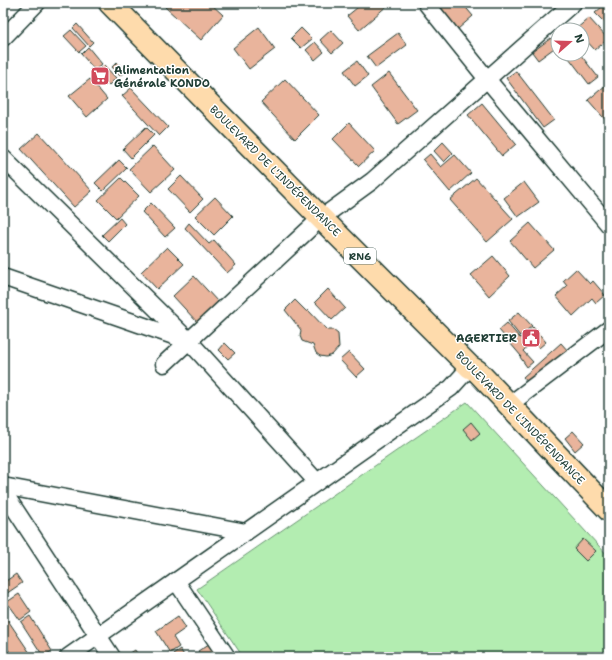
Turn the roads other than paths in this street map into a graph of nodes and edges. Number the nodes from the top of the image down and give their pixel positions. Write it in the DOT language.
graph roads {
  1 [pos="37,3"];
  2 [pos="110,3"];
  3 [pos="426,3"];
  4 [pos="573,3"];
  5 [pos="3,38"];
  6 [pos="487,79"];
  7 [pos="3,158"];
  8 [pos="321,218"];
  9 [pos="609,226"];
  10 [pos="3,277"];
  11 [pos="609,329"];
  12 [pos="190,341"];
  13 [pos="164,364"];
  14 [pos="470,366"];
  15 [pos="509,405"];
  16 [pos="317,482"];
  17 [pos="3,486"];
  18 [pos="3,491"];
  19 [pos="609,510"];
  20 [pos="246,532"];
  21 [pos="176,582"];
  22 [pos="99,636"];
  23 [pos="68,657"];
  24 [pos="112,657"];
  25 [pos="227,657"];
  1 -- 5 [label="street"];
  2 -- 8 [label="highway, BOULEVARD DE L'INDÉPENDANCE / RN6"];
  3 -- 6 [label="street"];
  4 -- 6 [label="street"];
  6 -- 8 [label="street"];
  6 -- 9 [label="street"];
  7 -- 12 [label="street"];
  8 -- 12 [label="street"];
  8 -- 14 [label="highway, BOULEVARD DE L'INDÉPENDANCE / RN6"];
  10 -- 12 [label="street"];
  11 -- 15 [label="street"];
  12 -- 13 [label="street"];
  12 -- 16 [label="street"];
  14 -- 15 [label="highway, BOULEVARD DE L'INDÉPENDANCE / RN6"];
  14 -- 16 [label="street"];
  15 -- 19 [label="highway, BOULEVARD DE L'INDÉPENDANCE / RN6"];
  16 -- 20 [label="street"];
  17 -- 20 [label="street"];
  18 -- 22 [label="street"];
  20 -- 21 [label="street"];
  21 -- 22 [label="street"];
  21 -- 25 [label="street"];
  22 -- 23 [label="street"];
  22 -- 24 [label="street"];
}
